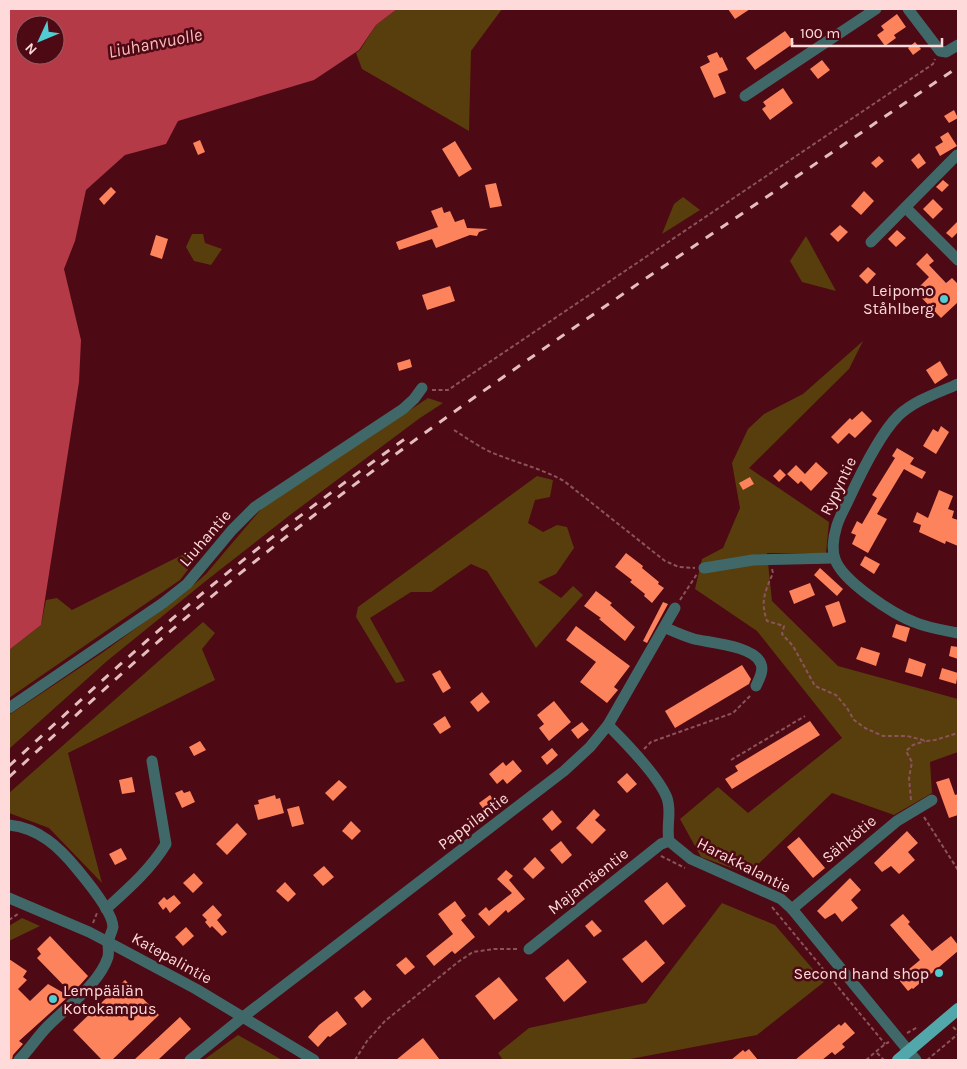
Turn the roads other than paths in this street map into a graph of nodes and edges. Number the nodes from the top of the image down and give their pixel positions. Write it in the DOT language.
graph roads {
  1 [pos="876,9"];
  2 [pos="908,9"];
  3 [pos="958,45"];
  4 [pos="745,96"];
  5 [pos="958,155"];
  6 [pos="906,208"];
  7 [pos="871,242"];
  8 [pos="958,260"];
  9 [pos="958,384"];
  10 [pos="422,388"];
  11 [pos="834,558"];
  12 [pos="704,568"];
  13 [pos="675,608"];
  14 [pos="666,628"];
  15 [pos="958,633"];
  16 [pos="756,686"];
  17 [pos="9,708"];
  18 [pos="608,725"];
  19 [pos="152,761"];
  20 [pos="932,800"];
  21 [pos="9,825"];
  22 [pos="669,840"];
  23 [pos="9,898"];
  24 [pos="106,909"];
  25 [pos="792,909"];
  26 [pos="108,942"];
  27 [pos="529,948"];
  28 [pos="958,1009"];
  29 [pos="243,1017"];
  30 [pos="913,1056"];
  31 [pos="19,1060"];
  32 [pos="190,1060"];
  33 [pos="313,1060"];
  34 [pos="898,1060"];
  1 -- 4 [label="street"];
  2 -- 3 [label="street"];
  5 -- 6 [label="street"];
  6 -- 7 [label="street"];
  6 -- 8 [label="street"];
  9 -- 11 [label="street, Rypyntie"];
  10 -- 17 [label="street, Liuhantie"];
  11 -- 12 [label="street"];
  11 -- 15 [label="street"];
  13 -- 14 [label="street, Pappilantie"];
  14 -- 16 [label="street"];
  14 -- 18 [label="street, Pappilantie"];
  18 -- 22 [label="street"];
  18 -- 29 [label="street, Pappilantie"];
  19 -- 24 [label="street"];
  20 -- 25 [label="street, Sähkötie"];
  21 -- 24 [label="street"];
  22 -- 25 [label="street, Harakkalantie"];
  22 -- 27 [label="street, Majamäentie"];
  23 -- 26 [label="street, Katepalintie"];
  24 -- 26 [label="street"];
  25 -- 30 [label="street, Harakkalantie"];
  26 -- 29 [label="street, Katepalintie"];
  26 -- 31 [label="street"];
  28 -- 30 [label="main road"];
  29 -- 32 [label="street, Pappilantie"];
  29 -- 33 [label="street, Katepalintie"];
  30 -- 34 [label="main road"];
}
